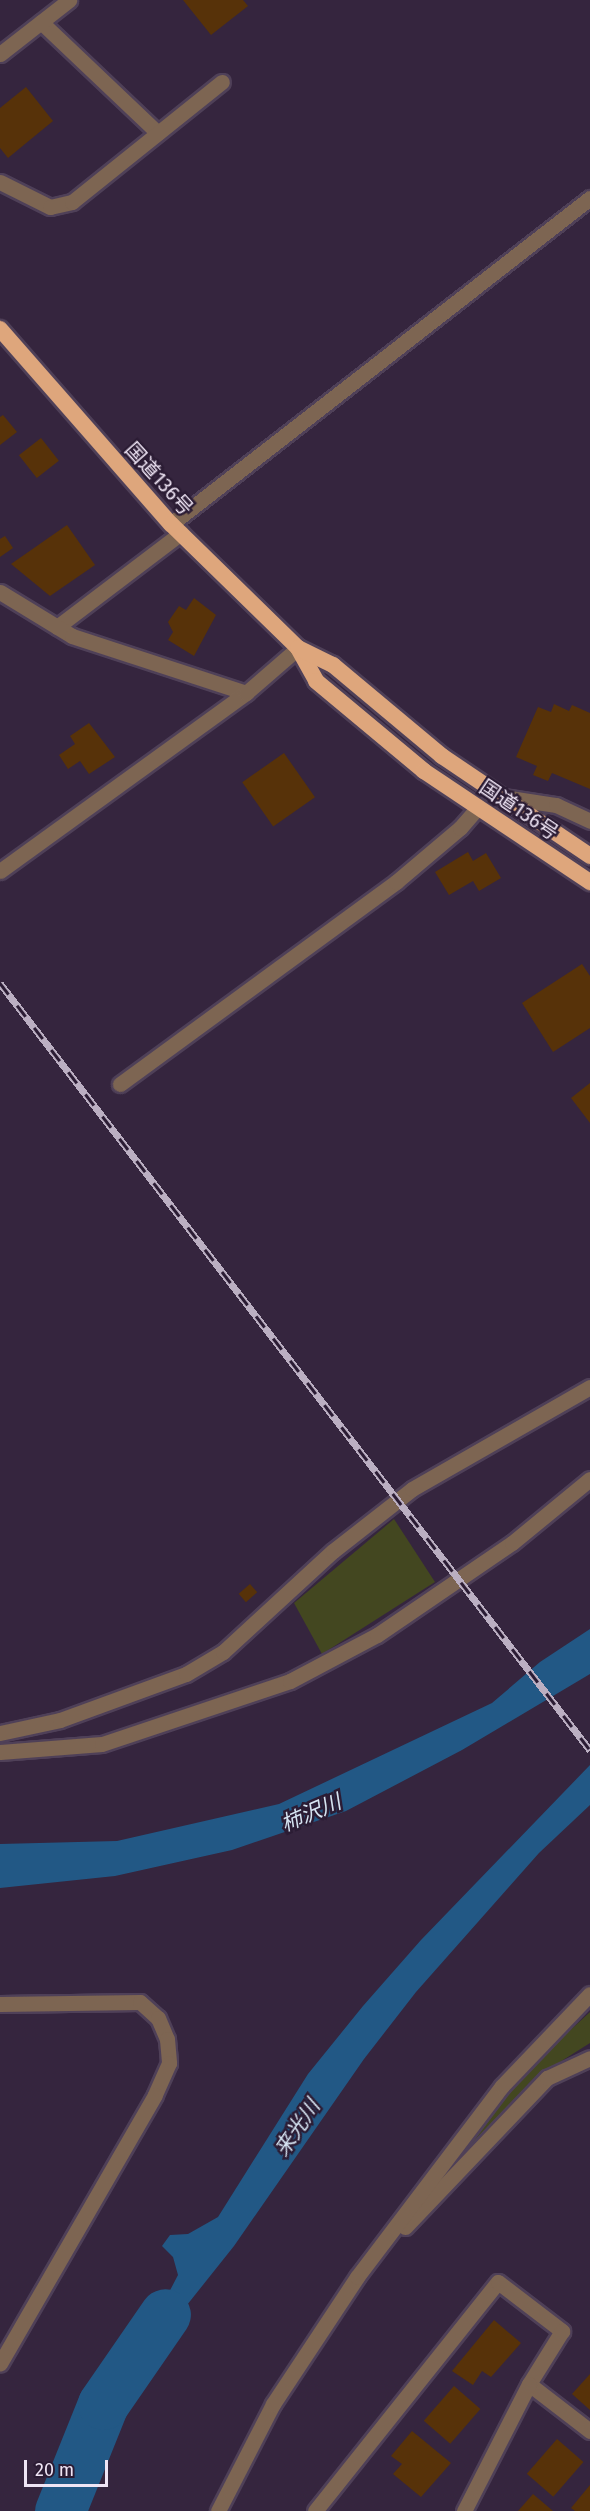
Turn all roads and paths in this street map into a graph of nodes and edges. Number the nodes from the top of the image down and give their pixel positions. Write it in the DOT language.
graph roads {
  1 [pos="69,0"];
  2 [pos="41,22"];
  3 [pos="0,54"];
  4 [pos="222,82"];
  5 [pos="158,133"];
  6 [pos="0,182"];
  7 [pos="590,198"];
  8 [pos="0,329"];
  9 [pos="176,529"];
  10 [pos="0,592"];
  11 [pos="57,627"];
  12 [pos="298,648"];
  13 [pos="246,693"];
  14 [pos="504,797"];
  15 [pos="478,807"];
  16 [pos="590,821"];
  17 [pos="590,856"];
  18 [pos="0,871"];
  19 [pos="590,882"];
  20 [pos="120,1084"];
  21 [pos="590,1387"];
  22 [pos="590,1479"];
  23 [pos="0,1733"];
  24 [pos="0,1752"];
  25 [pos="590,1994"];
  26 [pos="0,2004"];
  27 [pos="590,2058"];
  28 [pos="357,2277"];
  29 [pos="0,2363"];
  30 [pos="529,2384"];
  31 [pos="590,2431"];
  32 [pos="218,2511"];
  33 [pos="315,2511"];
  34 [pos="465,2511"];
  1 -- 2 [label="street"];
  2 -- 3 [label="street"];
  2 -- 5 [label="street"];
  4 -- 5 [label="street"];
  5 -- 6 [label="street"];
  7 -- 9 [label="street"];
  8 -- 9 [label="highway, 国道136号"];
  9 -- 11 [label="street"];
  9 -- 12 [label="highway, 国道136号"];
  10 -- 11 [label="street"];
  11 -- 13 [label="street"];
  12 -- 13 [label="street"];
  12 -- 14 [label="highway, 国道136号"];
  12 -- 15 [label="highway, 国道136号"];
  13 -- 18 [label="street"];
  14 -- 16 [label="street"];
  14 -- 17 [label="highway, 国道136号"];
  15 -- 19 [label="highway, 国道136号"];
  15 -- 20 [label="street"];
  21 -- 23 [label="street"];
  22 -- 24 [label="street"];
  25 -- 28 [label="street"];
  26 -- 29 [label="street"];
  27 -- 28 [label="street"];
  28 -- 32 [label="street"];
  30 -- 31 [label="street"];
  30 -- 33 [label="street"];
  30 -- 34 [label="street"];
}
